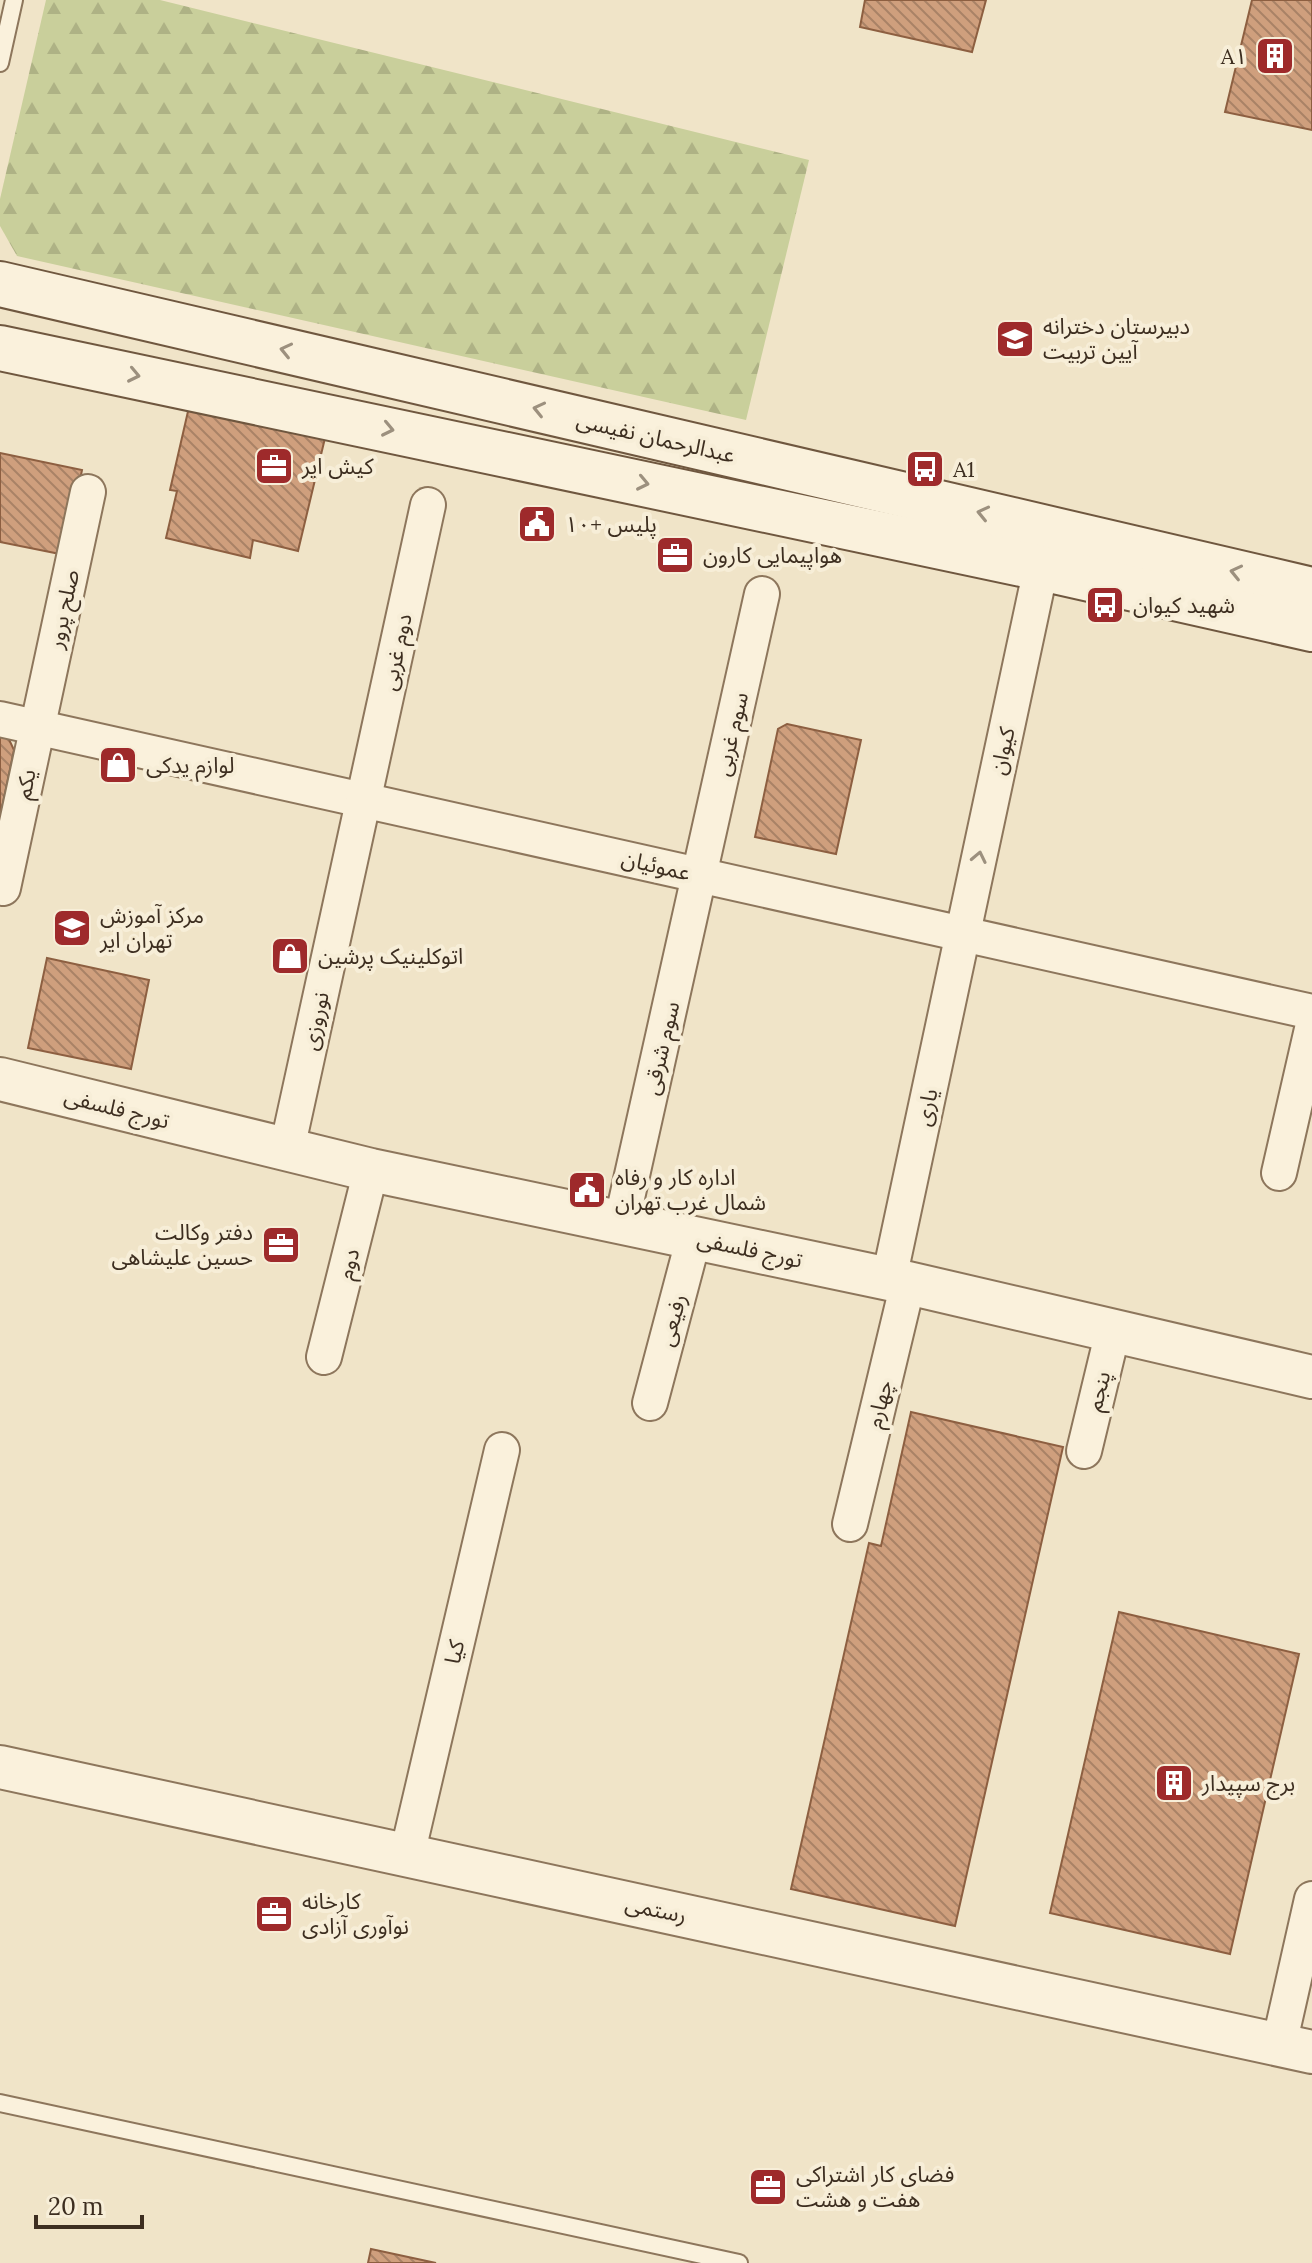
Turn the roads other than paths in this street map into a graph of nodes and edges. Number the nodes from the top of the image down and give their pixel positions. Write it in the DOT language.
graph roads {
  1 [pos="14,0"];
  2 [pos="0,63"];
  3 [pos="0,284"];
  4 [pos="0,348"];
  5 [pos="88,492"];
  6 [pos="428,505"];
  7 [pos="1041,568"];
  8 [pos="1312,590"];
  9 [pos="762,594"];
  10 [pos="1312,629"];
  11 [pos="0,719"];
  12 [pos="37,727"];
  13 [pos="363,800"];
  14 [pos="699,875"];
  15 [pos="3,888"];
  16 [pos="963,934"];
  17 [pos="1312,1012"];
  18 [pos="1312,1029"];
  19 [pos="0,1079"];
  20 [pos="287,1149"];
  21 [pos="371,1170"];
  22 [pos="1279,1173"];
  23 [pos="622,1220"];
  24 [pos="694,1237"];
  25 [pos="899,1281"];
  26 [pos="1113,1331"];
  27 [pos="324,1357"];
  28 [pos="1312,1377"];
  29 [pos="650,1403"];
  30 [pos="502,1450"];
  31 [pos="1084,1451"];
  32 [pos="850,1524"];
  33 [pos="0,1767"];
  34 [pos="407,1855"];
  35 [pos="1312,1899"];
  36 [pos="1296,2049"];
  37 [pos="0,2103"];
  38 [pos="739,2263"];
  1 -- 2 [label="lane"];
  8 -- 3 [label="main road, عبدالرحمان نفیسی, one-way"];
  4 -- 7 [label="main road, one-way"];
  5 -- 12 [label="street, صلح پرور"];
  6 -- 13 [label="street, دوم غربی"];
  7 -- 10 [label="main road"];
  16 -- 7 [label="street, کیوان, one-way"];
  9 -- 14 [label="street, سوم غربی"];
  11 -- 12 [label="street, عموئیان"];
  12 -- 13 [label="street, عموئیان"];
  12 -- 15 [label="street, یکم"];
  13 -- 14 [label="street, عموئیان"];
  13 -- 20 [label="street, نوروزی"];
  14 -- 16 [label="street, عموئیان"];
  14 -- 23 [label="street, سوم شرقی"];
  16 -- 17 [label="street, عموئیان"];
  16 -- 25 [label="street, یاری"];
  18 -- 22 [label="street"];
  19 -- 20 [label="street, تورج فلسفی"];
  20 -- 21 [label="street, تورج فلسفی"];
  21 -- 23 [label="street, تورج فلسفی"];
  21 -- 27 [label="street, دوم"];
  23 -- 24 [label="street, تورج فلسفی"];
  24 -- 25 [label="street, تورج فلسفی"];
  24 -- 29 [label="street, رفیعی"];
  25 -- 26 [label="street, تورج فلسفی"];
  25 -- 32 [label="street, چهارم"];
  26 -- 28 [label="street, تورج فلسفی"];
  26 -- 31 [label="street, پنجم"];
  30 -- 34 [label="street, کیا"];
  33 -- 34 [label="street, رستمی"];
  34 -- 36 [label="street, رستمی"];
  35 -- 36 [label="street"];
  37 -- 38 [label="lane"];
}
